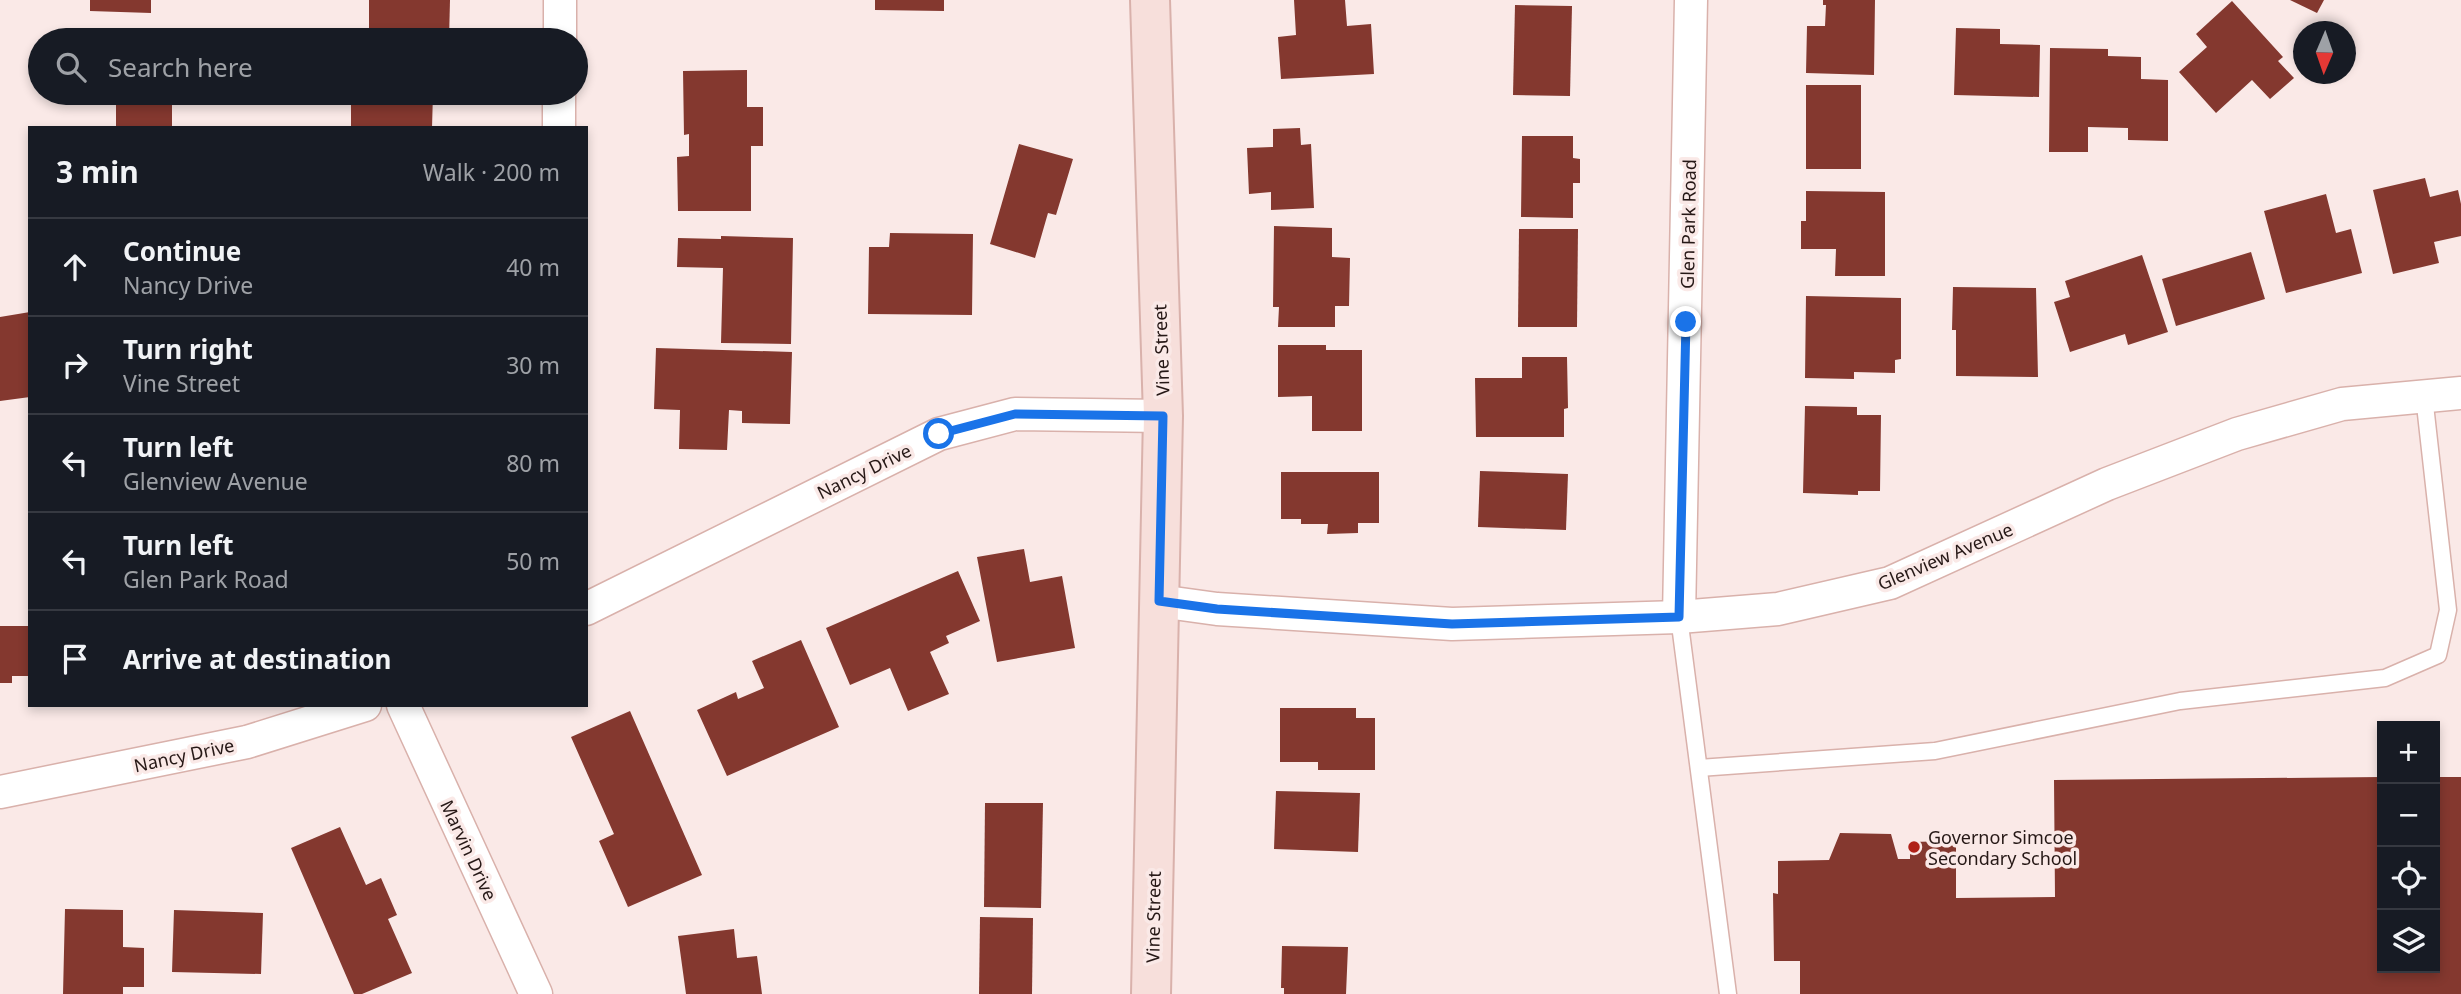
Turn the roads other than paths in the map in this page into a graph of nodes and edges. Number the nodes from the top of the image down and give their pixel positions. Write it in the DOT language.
graph roads {
  1 [pos="560,0"];
  2 [pos="1150,0"];
  3 [pos="1691,0"];
  4 [pos="559,28"];
  5 [pos="559,105"];
  6 [pos="559,126"];
  7 [pos="2461,393"];
  8 [pos="2424,396"];
  9 [pos="1163,416"];
  10 [pos="1159,601"];
  11 [pos="588,608"];
  12 [pos="1679,617"];
  13 [pos="359,707"];
  14 [pos="404,707"];
  15 [pos="1699,768"];
  16 [pos="0,792"];
  17 [pos="536,994"];
  18 [pos="1151,994"];
  19 [pos="1728,994"];
  1 -- 4 [label="street"];
  2 -- 9 [label="street, Vine Street"];
  3 -- 12 [label="street, Glen Park Road"];
  5 -- 6 [label="street"];
  7 -- 8 [label="street, Glenview Avenue"];
  8 -- 12 [label="street, Glenview Avenue"];
  8 -- 15 [label="lane"];
  9 -- 10 [label="street, Vine Street"];
  9 -- 11 [label="street, Nancy Drive"];
  10 -- 12 [label="street, Glenview Avenue"];
  10 -- 18 [label="street, Vine Street"];
  12 -- 15 [label="lane"];
  13 -- 16 [label="street, Nancy Drive"];
  14 -- 17 [label="street, Marvin Drive"];
  15 -- 19 [label="lane"];
}
